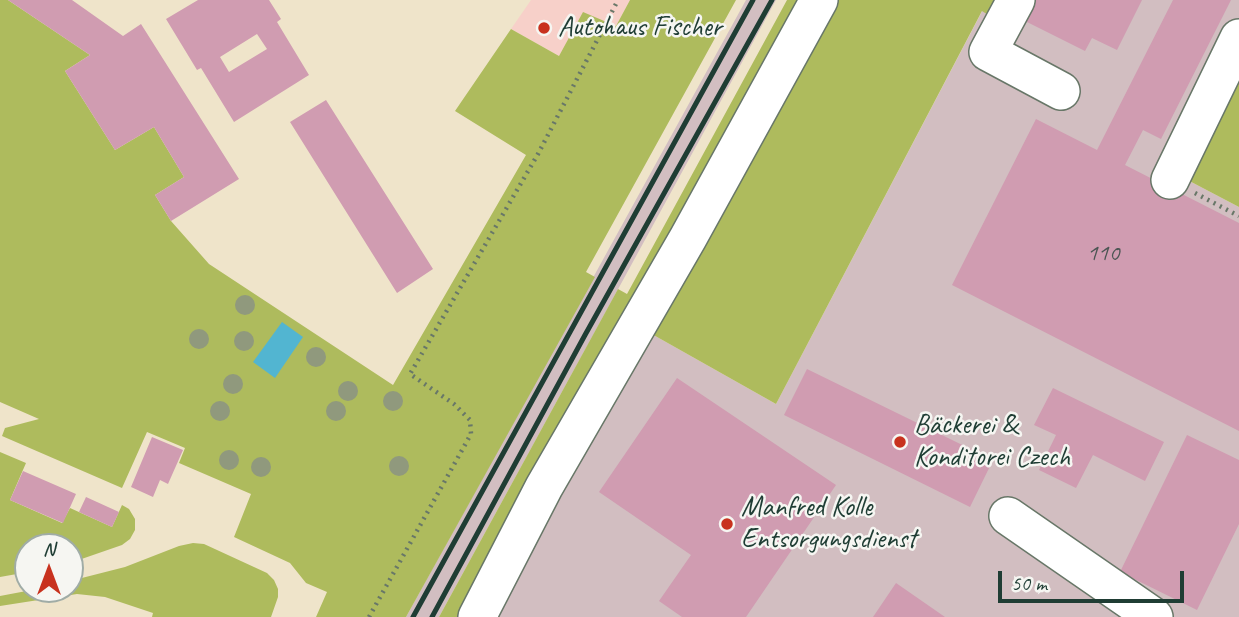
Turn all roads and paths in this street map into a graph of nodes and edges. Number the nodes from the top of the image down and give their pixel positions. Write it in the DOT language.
graph roads {
  1 [pos="618,0"];
  2 [pos="819,0"];
  3 [pos="1016,0"];
  4 [pos="1239,38"];
  5 [pos="1061,91"];
  6 [pos="1170,180"];
  7 [pos="1239,216"];
  8 [pos="1007,516"];
  9 [pos="369,617"];
  10 [pos="477,617"];
  11 [pos="1154,617"];
  1 -- 9 [label="path"];
  2 -- 10 [label="lane"];
  3 -- 5 [label="lane"];
  4 -- 6 [label="lane"];
  6 -- 7 [label="path"];
  8 -- 11 [label="lane"];
}
